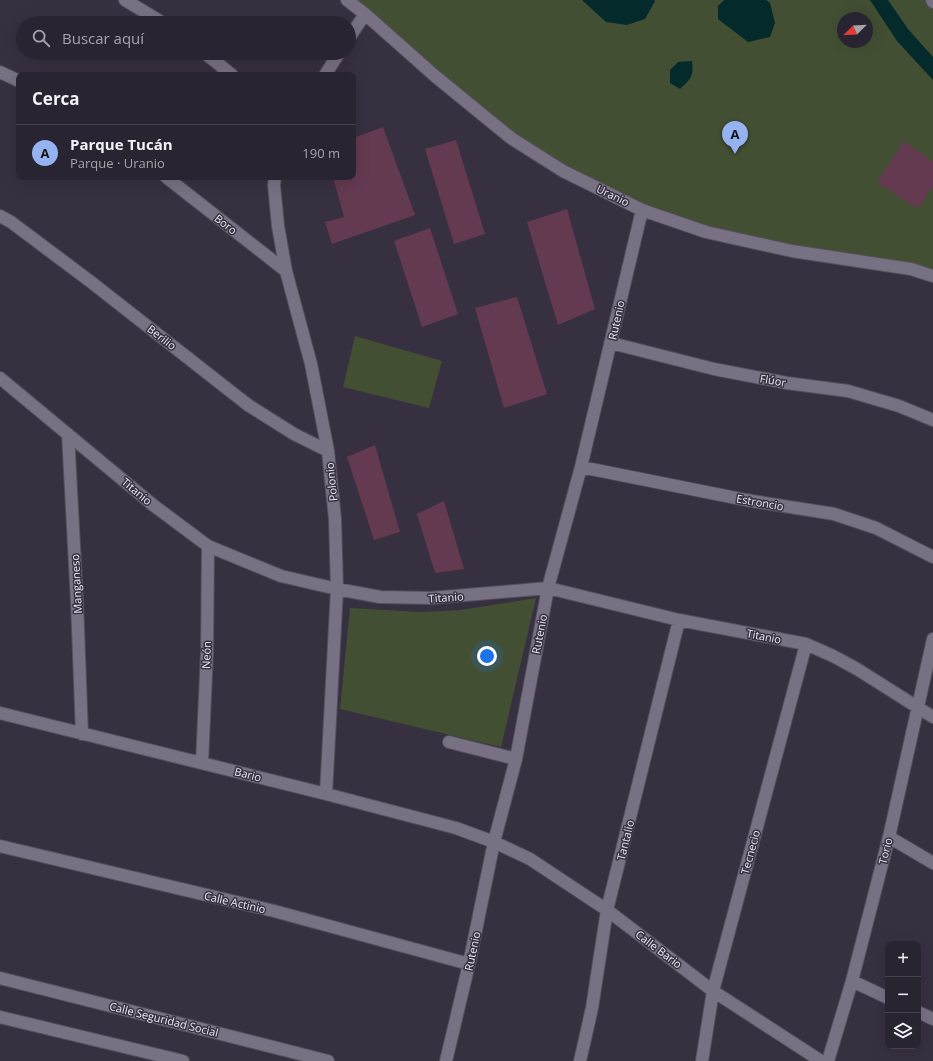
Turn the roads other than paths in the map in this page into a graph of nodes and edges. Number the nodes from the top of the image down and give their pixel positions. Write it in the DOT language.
graph roads {
  1 [pos="125,0"];
  2 [pos="347,0"];
  3 [pos="365,14"];
  4 [pos="151,16"];
  5 [pos="356,28"];
  6 [pos="214,60"];
  7 [pos="335,60"];
  8 [pos="0,72"];
  9 [pos="228,72"];
  10 [pos="327,72"];
  11 [pos="16,80"];
  12 [pos="170,180"];
  13 [pos="275,180"];
  14 [pos="642,210"];
  15 [pos="0,216"];
  16 [pos="286,271"];
  17 [pos="933,276"];
  18 [pos="611,343"];
  19 [pos="0,378"];
  20 [pos="933,420"];
  21 [pos="68,434"];
  22 [pos="328,451"];
  23 [pos="581,467"];
  24 [pos="208,546"];
  25 [pos="933,557"];
  26 [pos="548,588"];
  27 [pos="337,589"];
  28 [pos="679,620"];
  29 [pos="933,639"];
  30 [pos="806,644"];
  31 [pos="917,707"];
  32 [pos="0,713"];
  33 [pos="933,717"];
  34 [pos="82,734"];
  35 [pos="449,742"];
  36 [pos="516,759"];
  37 [pos="202,763"];
  38 [pos="326,794"];
  39 [pos="889,837"];
  40 [pos="494,842"];
  41 [pos="0,846"];
  42 [pos="933,864"];
  43 [pos="607,910"];
  44 [pos="469,964"];
  45 [pos="0,978"];
  46 [pos="852,981"];
  47 [pos="714,991"];
  48 [pos="885,997"];
  49 [pos="920,1013"];
  50 [pos="0,1017"];
  51 [pos="933,1019"];
  52 [pos="183,1061"];
  53 [pos="328,1061"];
  54 [pos="446,1061"];
  55 [pos="580,1061"];
  56 [pos="702,1061"];
  57 [pos="821,1061"];
  58 [pos="828,1061"];
  1 -- 4 [label="street"];
  2 -- 3 [label="street, Uranio"];
  3 -- 5 [label="street"];
  3 -- 14 [label="street, Uranio"];
  6 -- 9 [label="street"];
  7 -- 10 [label="street"];
  8 -- 11 [label="street"];
  12 -- 16 [label="street, Boro"];
  13 -- 16 [label="street, Polonio"];
  14 -- 17 [label="street, Uranio"];
  14 -- 18 [label="street, Rutenio"];
  15 -- 22 [label="street, Berilio"];
  16 -- 22 [label="street, Polonio"];
  18 -- 20 [label="street, Flúor"];
  18 -- 23 [label="street, Rutenio"];
  19 -- 21 [label="street, Titanio"];
  21 -- 24 [label="street, Titanio"];
  21 -- 34 [label="street, Manganeso"];
  22 -- 27 [label="street, Polonio"];
  23 -- 25 [label="street, Estroncio"];
  23 -- 26 [label="street, Rutenio"];
  24 -- 27 [label="street, Titanio"];
  24 -- 37 [label="street, Neón"];
  26 -- 27 [label="street, Titanio"];
  26 -- 28 [label="street, Titanio"];
  26 -- 36 [label="street, Rutenio"];
  27 -- 38 [label="street, Polonio"];
  28 -- 30 [label="street, Titanio"];
  28 -- 43 [label="street, Tantalio"];
  29 -- 31 [label="street, Torio"];
  30 -- 31 [label="street, Titanio"];
  30 -- 47 [label="street, Tecnecio"];
  31 -- 33 [label="street, Titanio"];
  31 -- 39 [label="street, Torio"];
  32 -- 34 [label="street, Bario"];
  34 -- 37 [label="street, Bario"];
  35 -- 36 [label="street"];
  36 -- 40 [label="street, Rutenio"];
  37 -- 38 [label="street, Bario"];
  38 -- 40 [label="street, Bario"];
  39 -- 42 [label="street"];
  39 -- 46 [label="street, Torio"];
  40 -- 43 [label="street, Calle Bario"];
  40 -- 44 [label="street, Rutenio"];
  41 -- 44 [label="street, Calle Actinio"];
  43 -- 47 [label="street, Calle Bario"];
  43 -- 55 [label="street, Tantalio"];
  44 -- 54 [label="street, Rutenio"];
  45 -- 53 [label="street, Calle Seguridad Social"];
  46 -- 48 [label="street"];
  46 -- 58 [label="street, Torio"];
  47 -- 56 [label="street, Tecnecio"];
  47 -- 57 [label="street, Calle Bario"];
  49 -- 51 [label="street"];
  50 -- 52 [label="street"];
}
